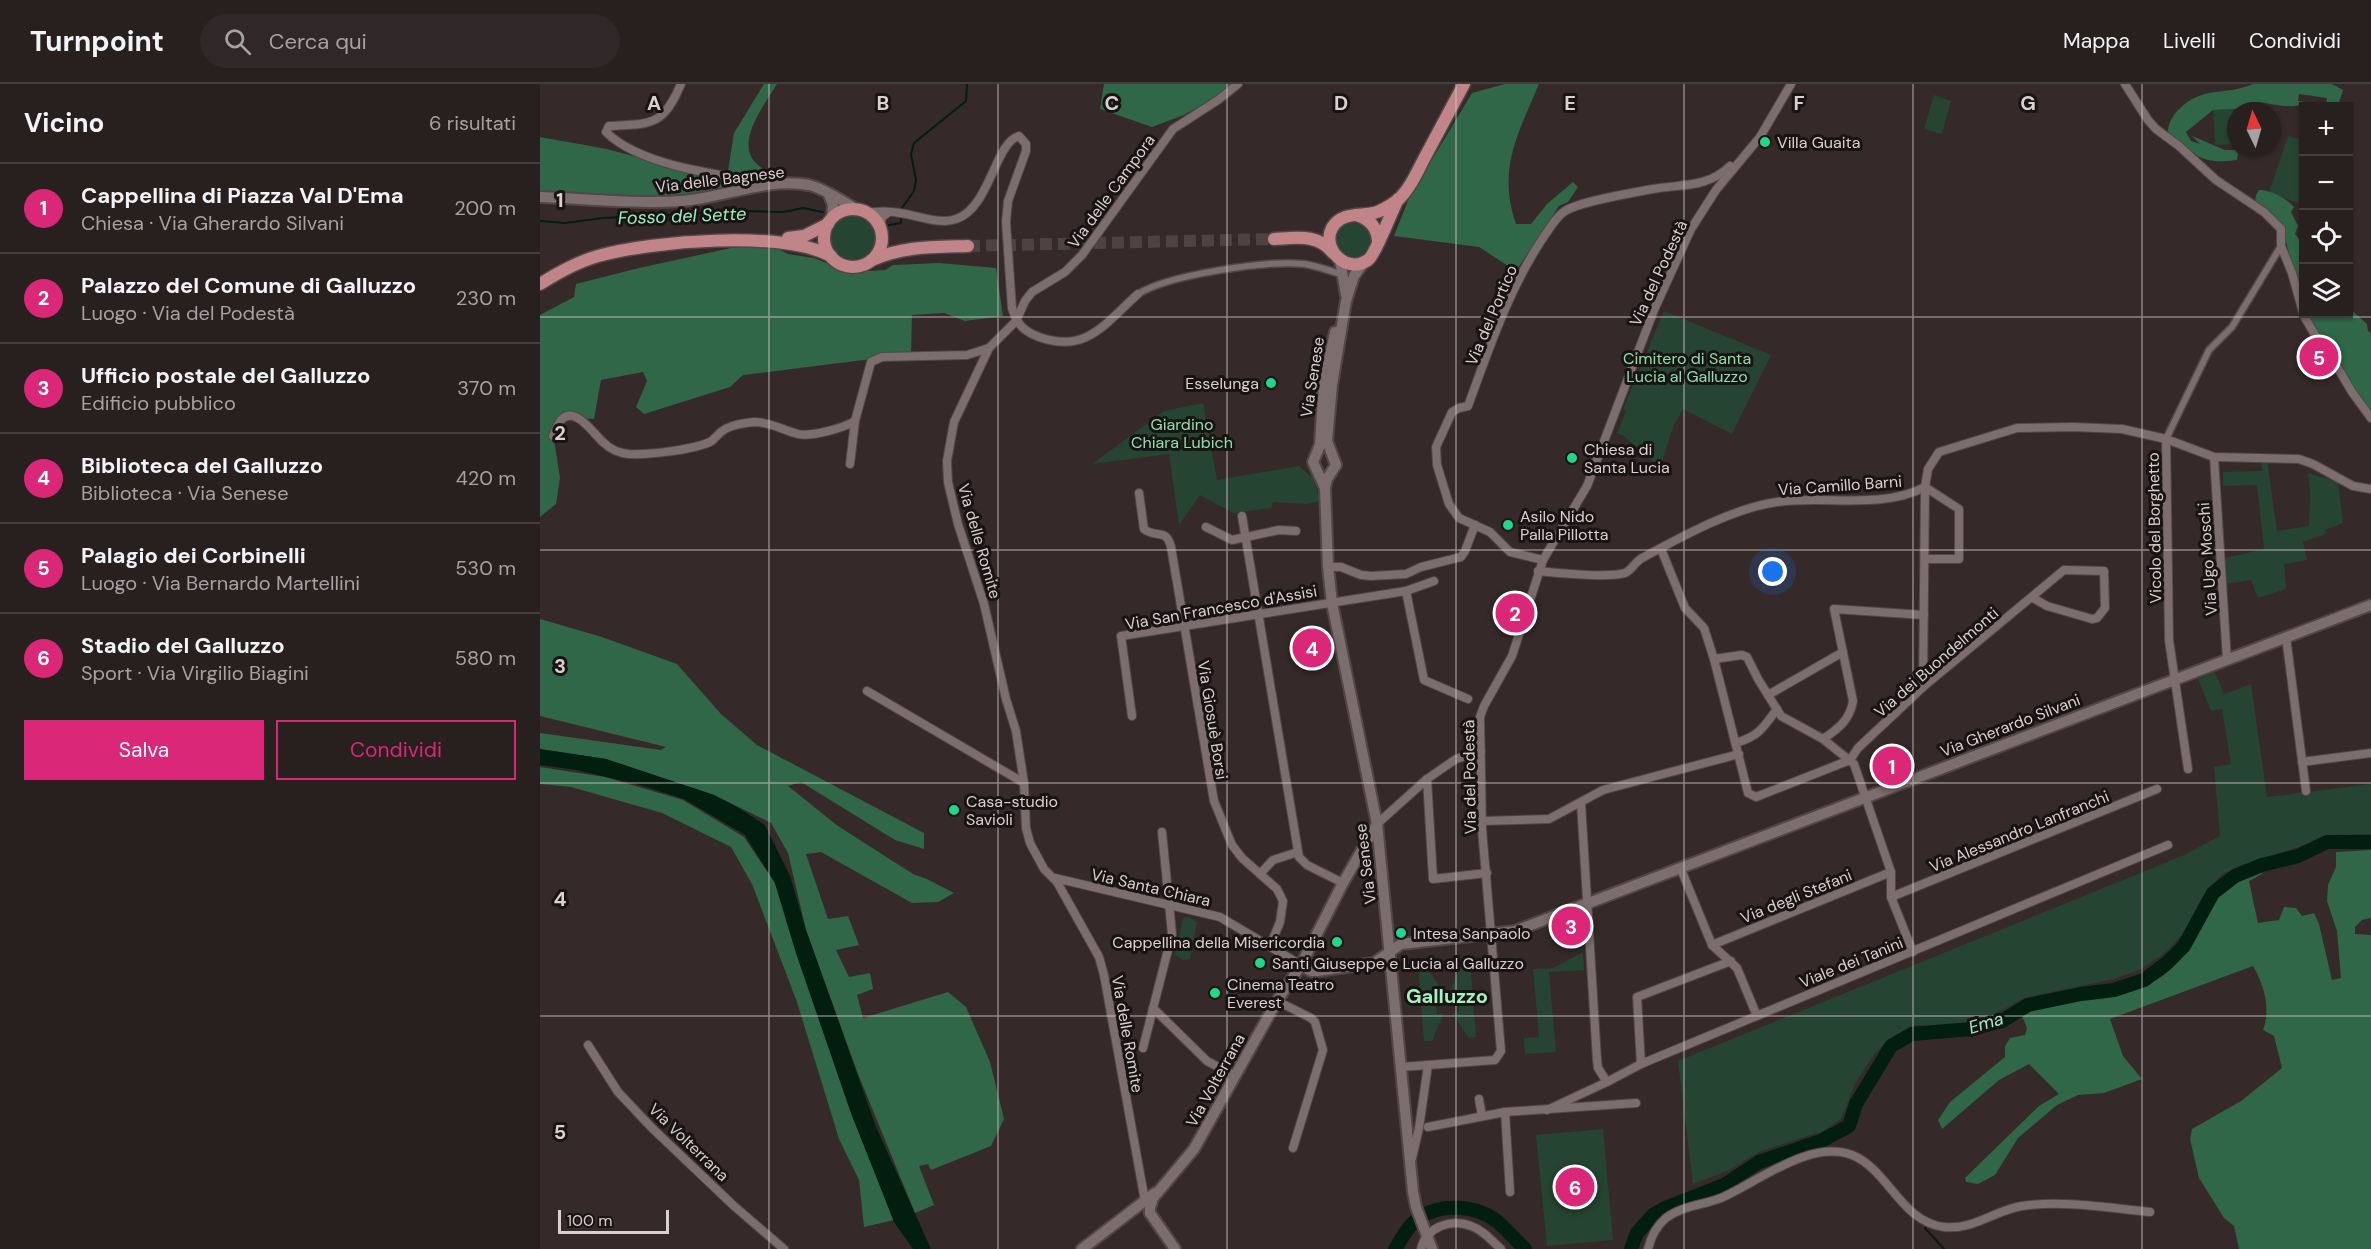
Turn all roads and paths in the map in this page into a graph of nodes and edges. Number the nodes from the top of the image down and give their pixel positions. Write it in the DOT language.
graph roads {
  1 [pos="681,84"];
  2 [pos="1238,84"];
  3 [pos="1464,84"];
  4 [pos="1791,84"];
  5 [pos="2126,84"];
  6 [pos="1747,153"];
  7 [pos="764,186"];
  8 [pos="829,195"];
  9 [pos="540,197"];
  10 [pos="1398,199"];
  11 [pos="863,212"];
  12 [pos="895,212"];
  13 [pos="1348,216"];
  14 [pos="830,221"];
  15 [pos="881,231"];
  16 [pos="1302,237"];
  17 [pos="1274,239"];
  18 [pos="763,241"];
  19 [pos="1378,244"];
  20 [pos="968,246"];
  21 [pos="2281,246"];
  22 [pos="918,247"];
  23 [pos="831,256"];
  24 [pos="1337,256"];
  25 [pos="871,261"];
  26 [pos="1364,262"];
  27 [pos="1344,275"];
  28 [pos="540,284"];
  29 [pos="1138,294"];
  30 [pos="1346,304"];
  31 [pos="1016,321"];
  32 [pos="989,348"];
  33 [pos="2371,418"];
  34 [pos="855,422"];
  35 [pos="553,436"];
  36 [pos="2166,439"];
  37 [pos="1318,454"];
  38 [pos="1332,454"];
  39 [pos="2214,457"];
  40 [pos="850,464"];
  41 [pos="1317,472"];
  42 [pos="1330,474"];
  43 [pos="1925,487"];
  44 [pos="1325,488"];
  45 [pos="2371,489"];
  46 [pos="1139,493"];
  47 [pos="1242,516"];
  48 [pos="1474,525"];
  49 [pos="1206,527"];
  50 [pos="1296,531"];
  51 [pos="1246,537"];
  52 [pos="1661,549"];
  53 [pos="1925,559"];
  54 [pos="1543,560"];
  55 [pos="1328,567"];
  56 [pos="1538,571"];
  57 [pos="1434,581"];
  58 [pos="1406,591"];
  59 [pos="2033,598"];
  60 [pos="1332,603"];
  61 [pos="2371,605"];
  62 [pos="1260,615"];
  63 [pos="1924,615"];
  64 [pos="1184,627"];
  65 [pos="2286,637"];
  66 [pos="1843,652"];
  67 [pos="1714,659"];
  68 [pos="2227,660"];
  69 [pos="2175,679"];
  70 [pos="1923,687"];
  71 [pos="867,691"];
  72 [pos="1768,695"];
  73 [pos="1468,699"];
  74 [pos="1777,709"];
  75 [pos="1131,716"];
  76 [pos="1823,739"];
  77 [pos="1736,743"];
  78 [pos="1481,751"];
  79 [pos="2371,753"];
  80 [pos="1739,754"];
  81 [pos="1850,760"];
  82 [pos="2302,762"];
  83 [pos="2188,769"];
  84 [pos="1427,779"];
  85 [pos="1024,783"];
  86 [pos="2157,789"];
  87 [pos="2306,791"];
  88 [pos="1864,796"];
  89 [pos="1581,803"];
  90 [pos="1482,821"];
  91 [pos="1377,824"];
  92 [pos="1162,832"];
  93 [pos="2168,845"];
  94 [pos="1298,852"];
  95 [pos="1680,867"];
  96 [pos="1891,872"];
  97 [pos="1487,873"];
  98 [pos="1260,874"];
  99 [pos="1055,878"];
  100 [pos="1343,884"];
  101 [pos="1891,897"];
  102 [pos="1170,904"];
  103 [pos="1587,904"];
  104 [pos="1491,935"];
  105 [pos="1712,945"];
  106 [pos="1270,946"];
  107 [pos="1391,951"];
  108 [pos="1913,952"];
  109 [pos="1731,961"];
  110 [pos="1301,964"];
  111 [pos="1277,1001"];
  112 [pos="1154,1008"];
  113 [pos="1757,1016"];
  114 [pos="588,1045"];
  115 [pos="1143,1048"];
  116 [pos="1641,1064"];
  117 [pos="1428,1065"];
  118 [pos="1401,1067"];
  119 [pos="1235,1076"];
  120 [pos="1607,1082"];
  121 [pos="1479,1099"];
  122 [pos="1636,1103"];
  123 [pos="1546,1110"];
  124 [pos="1505,1112"];
  125 [pos="1482,1116"];
  126 [pos="1428,1127"];
  127 [pos="1419,1128"];
  128 [pos="1293,1148"];
  129 [pos="1410,1165"];
  130 [pos="1510,1192"];
  131 [pos="1142,1209"];
  132 [pos="2150,1212"];
  133 [pos="1425,1231"];
  134 [pos="784,1249"];
  135 [pos="1082,1249"];
  136 [pos="1175,1249"];
  137 [pos="1421,1249"];
  138 [pos="1432,1249"];
  139 [pos="1501,1249"];
  140 [pos="1648,1249"];
  1 -- 7 [label="street"];
  2 -- 31 [label="street, Via delle Campora"];
  3 -- 10 [label="main road, Via Senese"];
  4 -- 6 [label="street, Via del Podestà"];
  5 -- 21 [label="street"];
  6 -- 48 [label="street, Via del Portico"];
  6 -- 54 [label="street, Via del Podestà"];
  7 -- 8 [label="main road, Via delle Bagnese"];
  7 -- 9 [label="main road, Via delle Bagnese"];
  8 -- 11 [label="main road, Via delle Bagnese"];
  8 -- 14 [label="main road"];
  10 -- 13 [label="main road, Via Senese"];
  10 -- 19 [label="main road, Via Senese"];
  11 -- 12 [label="street, Via delle Bagnese"];
  11 -- 14 [label="main road"];
  11 -- 15 [label="main road"];
  12 -- 15 [label="street"];
  12 -- 31 [label="street, Via delle Bagnese"];
  13 -- 16 [label="main road"];
  13 -- 19 [label="main road"];
  13 -- 24 [label="main road, Via Senese"];
  14 -- 18 [label="main road"];
  14 -- 23 [label="main road"];
  15 -- 22 [label="main road"];
  15 -- 25 [label="main road"];
  16 -- 17 [label="main road"];
  16 -- 24 [label="main road"];
  18 -- 23 [label="main road"];
  18 -- 28 [label="main road"];
  19 -- 26 [label="main road, Via Senese"];
  20 -- 22 [label="main road"];
  21 -- 33 [label="street"];
  21 -- 36 [label="street, Vicolo del Borghetto"];
  22 -- 25 [label="main road"];
  23 -- 25 [label="main road"];
  24 -- 26 [label="main road"];
  24 -- 27 [label="main road, Via Senese"];
  26 -- 30 [label="main road, Via Senese"];
  27 -- 29 [label="street"];
  27 -- 30 [label="main road, Via Senese"];
  29 -- 31 [label="street"];
  30 -- 37 [label="main road, Via Senese"];
  30 -- 38 [label="main road, Via Senese"];
  31 -- 32 [label="street, Via delle Romite"];
  32 -- 34 [label="street"];
  32 -- 85 [label="street, Via delle Romite"];
  34 -- 35 [label="street"];
  34 -- 40 [label="street"];
  36 -- 39 [label="street, Via Camillo Barni"];
  36 -- 43 [label="street, Via Camillo Barni"];
  36 -- 69 [label="street, Vicolo del Borghetto"];
  37 -- 38 [label="main road"];
  37 -- 41 [label="main road, Via Senese"];
  38 -- 42 [label="main road, Via Senese"];
  39 -- 45 [label="street, Via Camillo Barni"];
  39 -- 68 [label="street, Via Ugo Moschi"];
  41 -- 42 [label="main road"];
  41 -- 44 [label="main road, Via Senese"];
  42 -- 44 [label="main road, Via Senese"];
  43 -- 52 [label="street, Via Camillo Barni"];
  43 -- 53 [label="street"];
  43 -- 53 [label="street"];
  44 -- 55 [label="main road, Via Senese"];
  46 -- 64 [label="street, Via Giosuè Borsi"];
  47 -- 51 [label="street"];
  48 -- 54 [label="street, Via del Portico"];
  48 -- 55 [label="street"];
  49 -- 51 [label="street"];
  50 -- 51 [label="street"];
  51 -- 62 [label="street"];
  52 -- 56 [label="street, Via Camillo Barni"];
  52 -- 67 [label="street"];
  53 -- 63 [label="street"];
  54 -- 56 [label="street, Via del Podestà"];
  55 -- 60 [label="main road, Via Senese"];
  56 -- 78 [label="street, Via del Podestà"];
  57 -- 58 [label="street, Via San Francesco d'Assisi"];
  58 -- 60 [label="street, Via San Francesco d'Assisi"];
  58 -- 73 [label="street"];
  59 -- 59 [label="street, Via dei Buondelmonti"];
  59 -- 70 [label="street, Via dei Buondelmonti"];
  60 -- 62 [label="street, Via San Francesco d'Assisi"];
  60 -- 91 [label="main road, Via Senese"];
  61 -- 65 [label="main road, Via Gherardo Silvani"];
  62 -- 64 [label="street, Via San Francesco d'Assisi"];
  62 -- 94 [label="street"];
  63 -- 66 [label="street"];
  63 -- 70 [label="street"];
  64 -- 75 [label="street, Via San Francesco d'Assisi"];
  64 -- 98 [label="street, Via Giosuè Borsi"];
  65 -- 68 [label="main road, Via Gherardo Silvani"];
  65 -- 82 [label="street"];
  66 -- 72 [label="street"];
  66 -- 76 [label="street"];
  67 -- 72 [label="street"];
  67 -- 77 [label="street"];
  68 -- 69 [label="main road, Via Gherardo Silvani"];
  69 -- 83 [label="street, Vicolo del Borghetto"];
  69 -- 88 [label="main road, Via Gherardo Silvani"];
  70 -- 81 [label="street, Via dei Buondelmonti"];
  71 -- 85 [label="street"];
  72 -- 74 [label="street"];
  74 -- 76 [label="street"];
  74 -- 77 [label="street"];
  76 -- 81 [label="street"];
  77 -- 80 [label="street"];
  78 -- 84 [label="street"];
  78 -- 90 [label="street, Via del Podestà"];
  79 -- 82 [label="street"];
  80 -- 81 [label="street"];
  80 -- 89 [label="street"];
  81 -- 88 [label="street"];
  82 -- 87 [label="street"];
  84 -- 91 [label="street"];
  84 -- 97 [label="street"];
  85 -- 99 [label="street, Via delle Romite"];
  86 -- 101 [label="street, Via Alessandro Lanfranchi"];
  88 -- 95 [label="main road, Via Gherardo Silvani"];
  88 -- 96 [label="street"];
  89 -- 90 [label="street"];
  89 -- 103 [label="street"];
  90 -- 97 [label="street, Via del Podestà"];
  91 -- 100 [label="main road, Via Volterrana"];
  91 -- 107 [label="main road, Via Senese"];
  92 -- 102 [label="street"];
  93 -- 108 [label="street, Viale dei Tanini"];
  94 -- 98 [label="street"];
  94 -- 100 [label="street"];
  95 -- 103 [label="main road, Via Gherardo Silvani"];
  95 -- 105 [label="street"];
  96 -- 101 [label="street"];
  96 -- 105 [label="street, Via degli Stefani"];
  97 -- 104 [label="street, Via del Podestà"];
  98 -- 106 [label="street, Via Giosuè Borsi"];
  99 -- 102 [label="street, Via Santa Chiara"];
  99 -- 131 [label="street, Via delle Romite"];
  100 -- 110 [label="main road, Via Volterrana"];
  101 -- 108 [label="street"];
  102 -- 106 [label="street, Via Santa Chiara"];
  102 -- 112 [label="street"];
  103 -- 104 [label="main road, Via Gherardo Silvani"];
  103 -- 120 [label="street"];
  104 -- 107 [label="main road, Via Gherardo Silvani"];
  104 -- 117 [label="street, Via del Podestà"];
  105 -- 109 [label="street"];
  106 -- 110 [label="street, Via Santa Chiara"];
  107 -- 110 [label="main road, Via Gherardo Silvani"];
  107 -- 118 [label="main road, Via Senese"];
  108 -- 113 [label="street, Viale dei Tanini"];
  109 -- 113 [label="street"];
  109 -- 116 [label="street"];
  110 -- 111 [label="main road, Via Volterrana"];
  111 -- 119 [label="main road, Via Volterrana"];
  111 -- 128 [label="street"];
  112 -- 115 [label="street"];
  112 -- 119 [label="street"];
  113 -- 116 [label="street, Viale dei Tanini"];
  114 -- 134 [label="street, Via Volterrana"];
  116 -- 120 [label="street, Viale dei Tanini"];
  117 -- 118 [label="street"];
  117 -- 127 [label="street"];
  118 -- 129 [label="main road, Via Senese"];
  119 -- 131 [label="main road, Via Volterrana"];
  120 -- 123 [label="street, Viale dei Tanini"];
  121 -- 125 [label="street"];
  122 -- 123 [label="street"];
  123 -- 124 [label="street"];
  124 -- 125 [label="street"];
  124 -- 130 [label="street"];
  125 -- 126 [label="street"];
  126 -- 127 [label="street"];
  127 -- 129 [label="street"];
  129 -- 133 [label="main road, Via Senese"];
  131 -- 135 [label="main road"];
  131 -- 136 [label="main road"];
  132 -- 140 [label="street"];
  133 -- 137 [label="street"];
  133 -- 138 [label="main road, Via Senese"];
  133 -- 139 [label="street"];
}
